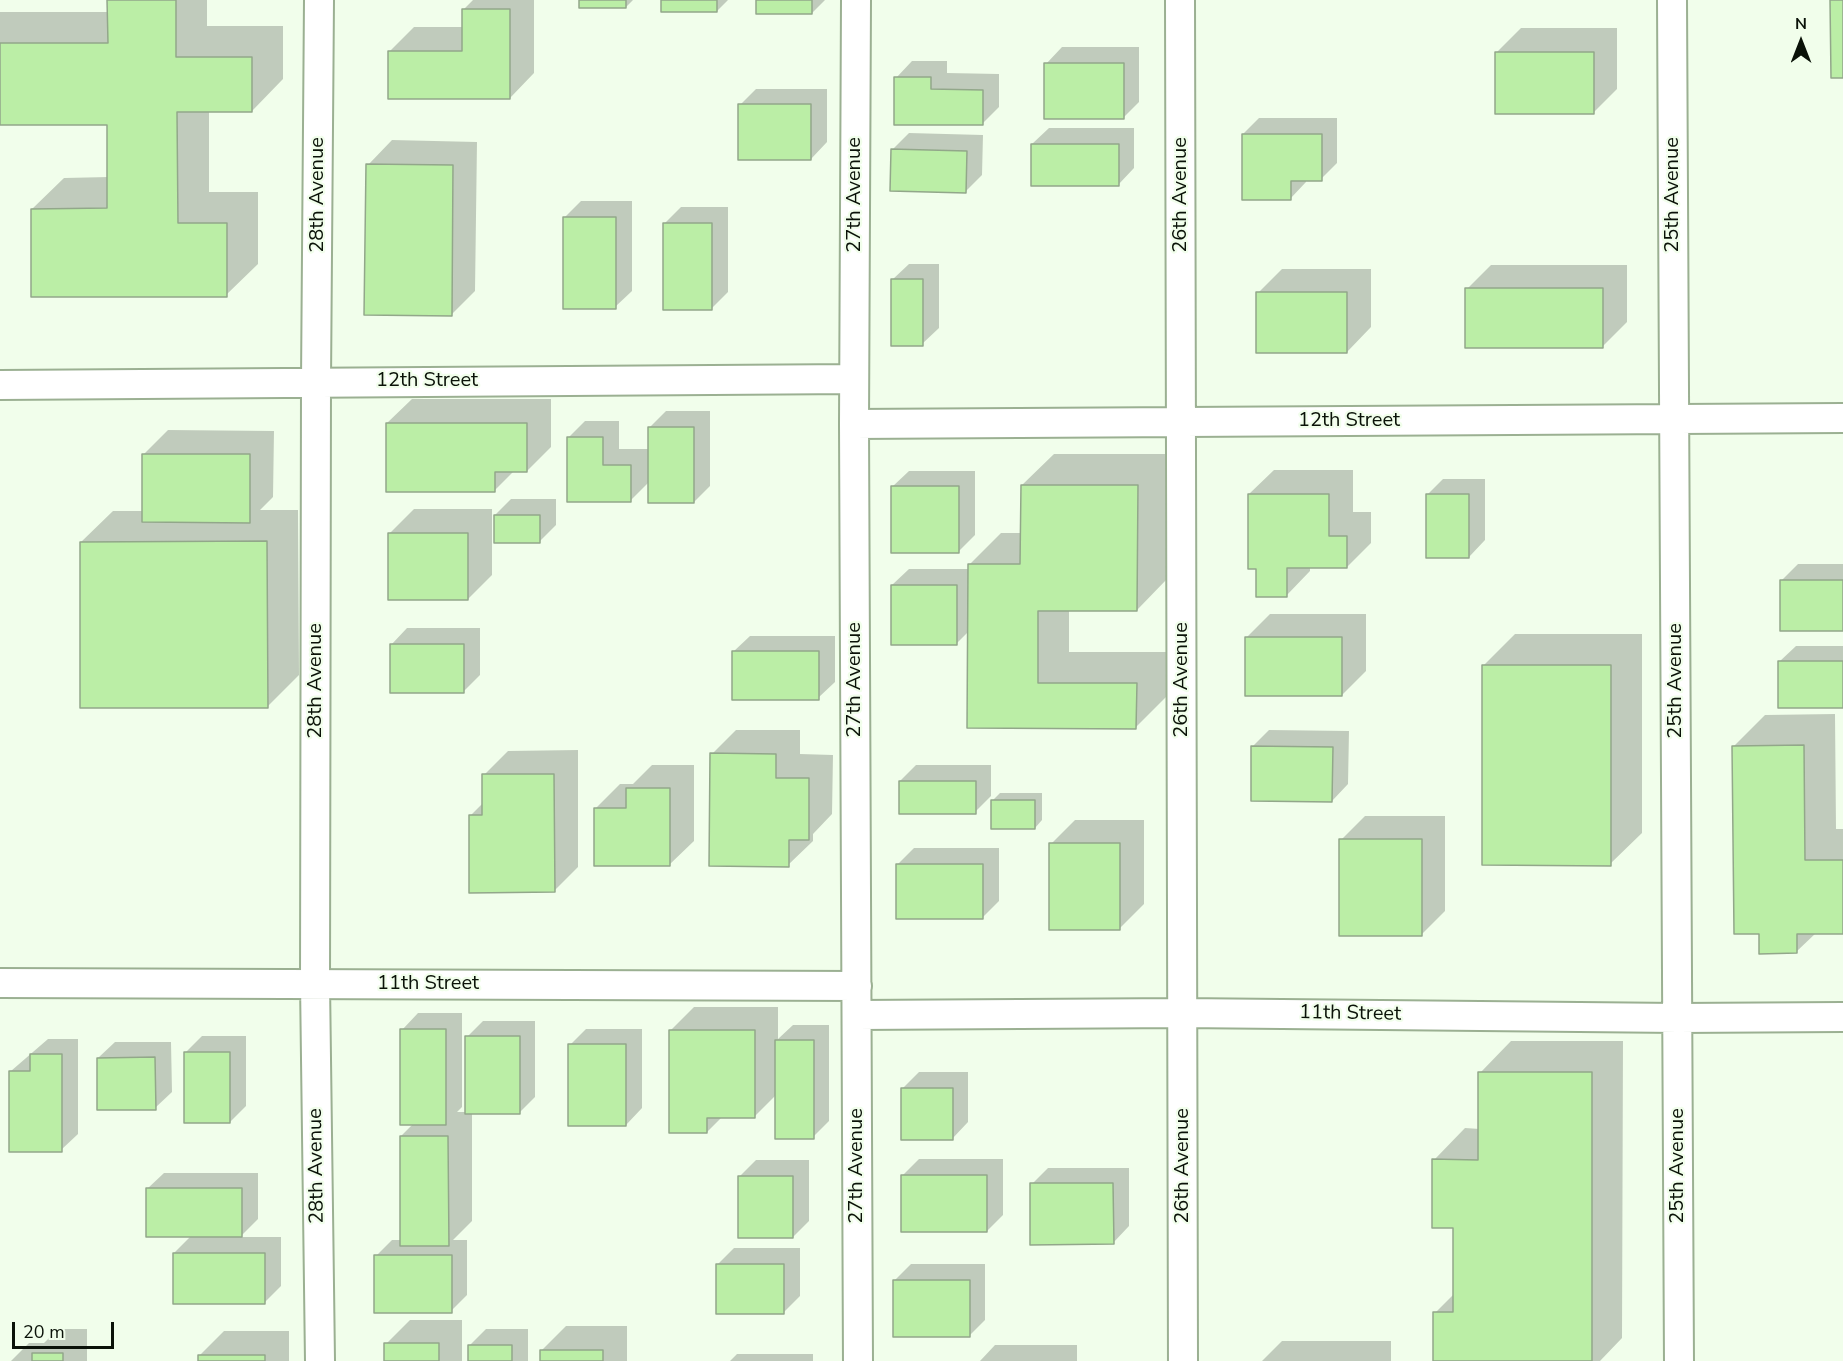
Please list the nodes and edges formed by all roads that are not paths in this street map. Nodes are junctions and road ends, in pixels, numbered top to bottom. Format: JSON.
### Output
{"nodes":[{"id":1,"x":319,"y":0,"type":"edge"},
{"id":2,"x":856,"y":0,"type":"edge"},
{"id":3,"x":1180,"y":0,"type":"edge"},
{"id":4,"x":1672,"y":0,"type":"edge"},
{"id":5,"x":854,"y":379,"type":"junction"},
{"id":6,"x":316,"y":381,"type":"junction"},
{"id":7,"x":0,"y":385,"type":"edge"},
{"id":8,"x":1843,"y":418,"type":"edge"},
{"id":9,"x":1674,"y":419,"type":"junction"},
{"id":10,"x":1182,"y":422,"type":"junction"},
{"id":11,"x":854,"y":424,"type":"junction"},
{"id":12,"x":0,"y":983,"type":"edge"},
{"id":13,"x":315,"y":983,"type":"junction"},
{"id":14,"x":857,"y":986,"type":"junction"},
{"id":15,"x":1183,"y":1013,"type":"junction"},
{"id":16,"x":857,"y":1015,"type":"junction"},
{"id":17,"x":1843,"y":1017,"type":"edge"},
{"id":18,"x":1678,"y":1018,"type":"junction"},
{"id":19,"x":320,"y":1361,"type":"edge"},
{"id":20,"x":858,"y":1361,"type":"edge"},
{"id":21,"x":1183,"y":1361,"type":"edge"},
{"id":22,"x":1679,"y":1361,"type":"edge"}],
"edges":[{"from":1,"to":6,"type":"street","name":"28th Avenue"},
{"from":2,"to":5,"type":"street","name":"27th Avenue"},
{"from":3,"to":10,"type":"street","name":"26th Avenue"},
{"from":4,"to":9,"type":"street","name":"25th Avenue"},
{"from":5,"to":6,"type":"street","name":"12th Street"},
{"from":5,"to":11,"type":"street","name":"27th Avenue"},
{"from":6,"to":7,"type":"street","name":"12th Street"},
{"from":6,"to":13,"type":"street","name":"28th Avenue"},
{"from":8,"to":9,"type":"street","name":"12th Street"},
{"from":9,"to":10,"type":"street","name":"12th Street"},
{"from":9,"to":18,"type":"street","name":"25th Avenue"},
{"from":10,"to":11,"type":"street","name":"12th Street"},
{"from":10,"to":15,"type":"street","name":"26th Avenue"},
{"from":11,"to":14,"type":"street","name":"27th Avenue"},
{"from":12,"to":13,"type":"street","name":"11th Street"},
{"from":13,"to":14,"type":"street","name":"11th Street"},
{"from":13,"to":19,"type":"street","name":"28th Avenue"},
{"from":14,"to":16,"type":"street","name":"27th Avenue"},
{"from":15,"to":16,"type":"street","name":"11th Street"},
{"from":15,"to":18,"type":"street","name":"11th Street"},
{"from":15,"to":21,"type":"street","name":"26th Avenue"},
{"from":16,"to":20,"type":"street","name":"27th Avenue"},
{"from":17,"to":18,"type":"street","name":"11th Street"},
{"from":18,"to":22,"type":"street","name":"25th Avenue"}]}
